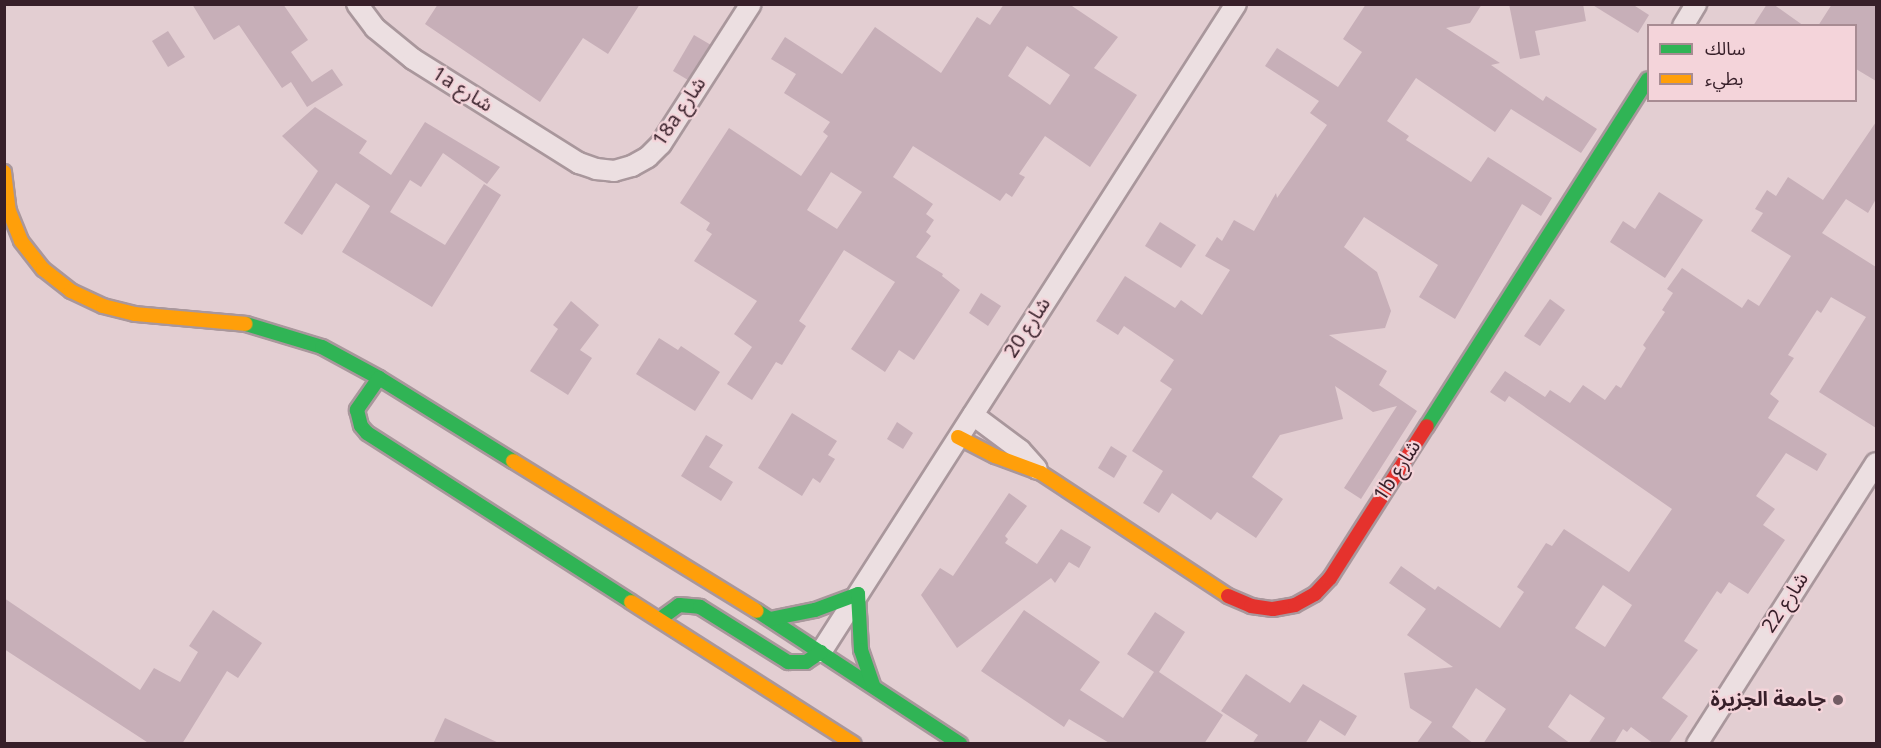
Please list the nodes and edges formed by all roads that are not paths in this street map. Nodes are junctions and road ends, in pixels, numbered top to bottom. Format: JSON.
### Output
{"nodes":[{"id":1,"x":357,"y":4,"type":"edge"},
{"id":2,"x":751,"y":4,"type":"edge"},
{"id":3,"x":1236,"y":4,"type":"edge"},
{"id":4,"x":1696,"y":4,"type":"edge"},
{"id":5,"x":1684,"y":24,"type":"edge"},
{"id":6,"x":1647,"y":82,"type":"edge"},
{"id":7,"x":579,"y":163,"type":"joint"},
{"id":8,"x":4,"y":172,"type":"edge"},
{"id":9,"x":379,"y":378,"type":"junction"},
{"id":10,"x":973,"y":414,"type":"junction"},
{"id":11,"x":958,"y":437,"type":"junction"},
{"id":12,"x":1876,"y":463,"type":"edge"},
{"id":13,"x":1041,"y":473,"type":"junction"},
{"id":14,"x":858,"y":594,"type":"junction"},
{"id":15,"x":660,"y":619,"type":"junction"},
{"id":16,"x":770,"y":619,"type":"junction"},
{"id":17,"x":821,"y":652,"type":"junction"},
{"id":18,"x":873,"y":685,"type":"junction"},
{"id":19,"x":854,"y":744,"type":"edge"},
{"id":20,"x":960,"y":744,"type":"edge"},
{"id":21,"x":1697,"y":744,"type":"edge"}],
"edges":[{"from":1,"to":7,"type":"street","name":"1a شارع"},
{"from":2,"to":7,"type":"street","name":"18a شارع"},
{"from":3,"to":10,"type":"street","name":"شارع 20"},
{"from":4,"to":5,"type":"street"},
{"from":6,"to":13,"type":"street","name":"1b شارع"},
{"from":8,"to":9,"type":"street"},
{"from":9,"to":15,"type":"street"},
{"from":9,"to":16,"type":"street"},
{"from":10,"to":11,"type":"street","name":"شارع 20"},
{"from":10,"to":13,"type":"street","name":"1b شارع"},
{"from":11,"to":13,"type":"street","name":"1b شارع"},
{"from":11,"to":14,"type":"street","name":"شارع 20"},
{"from":12,"to":21,"type":"street","name":"شارع 22"},
{"from":14,"to":16,"type":"street"},
{"from":14,"to":17,"type":"street","name":"شارع 20"},
{"from":14,"to":18,"type":"street"},
{"from":15,"to":17,"type":"street"},
{"from":15,"to":19,"type":"street"},
{"from":16,"to":17,"type":"street"},
{"from":17,"to":18,"type":"street"},
{"from":18,"to":20,"type":"street"}]}
